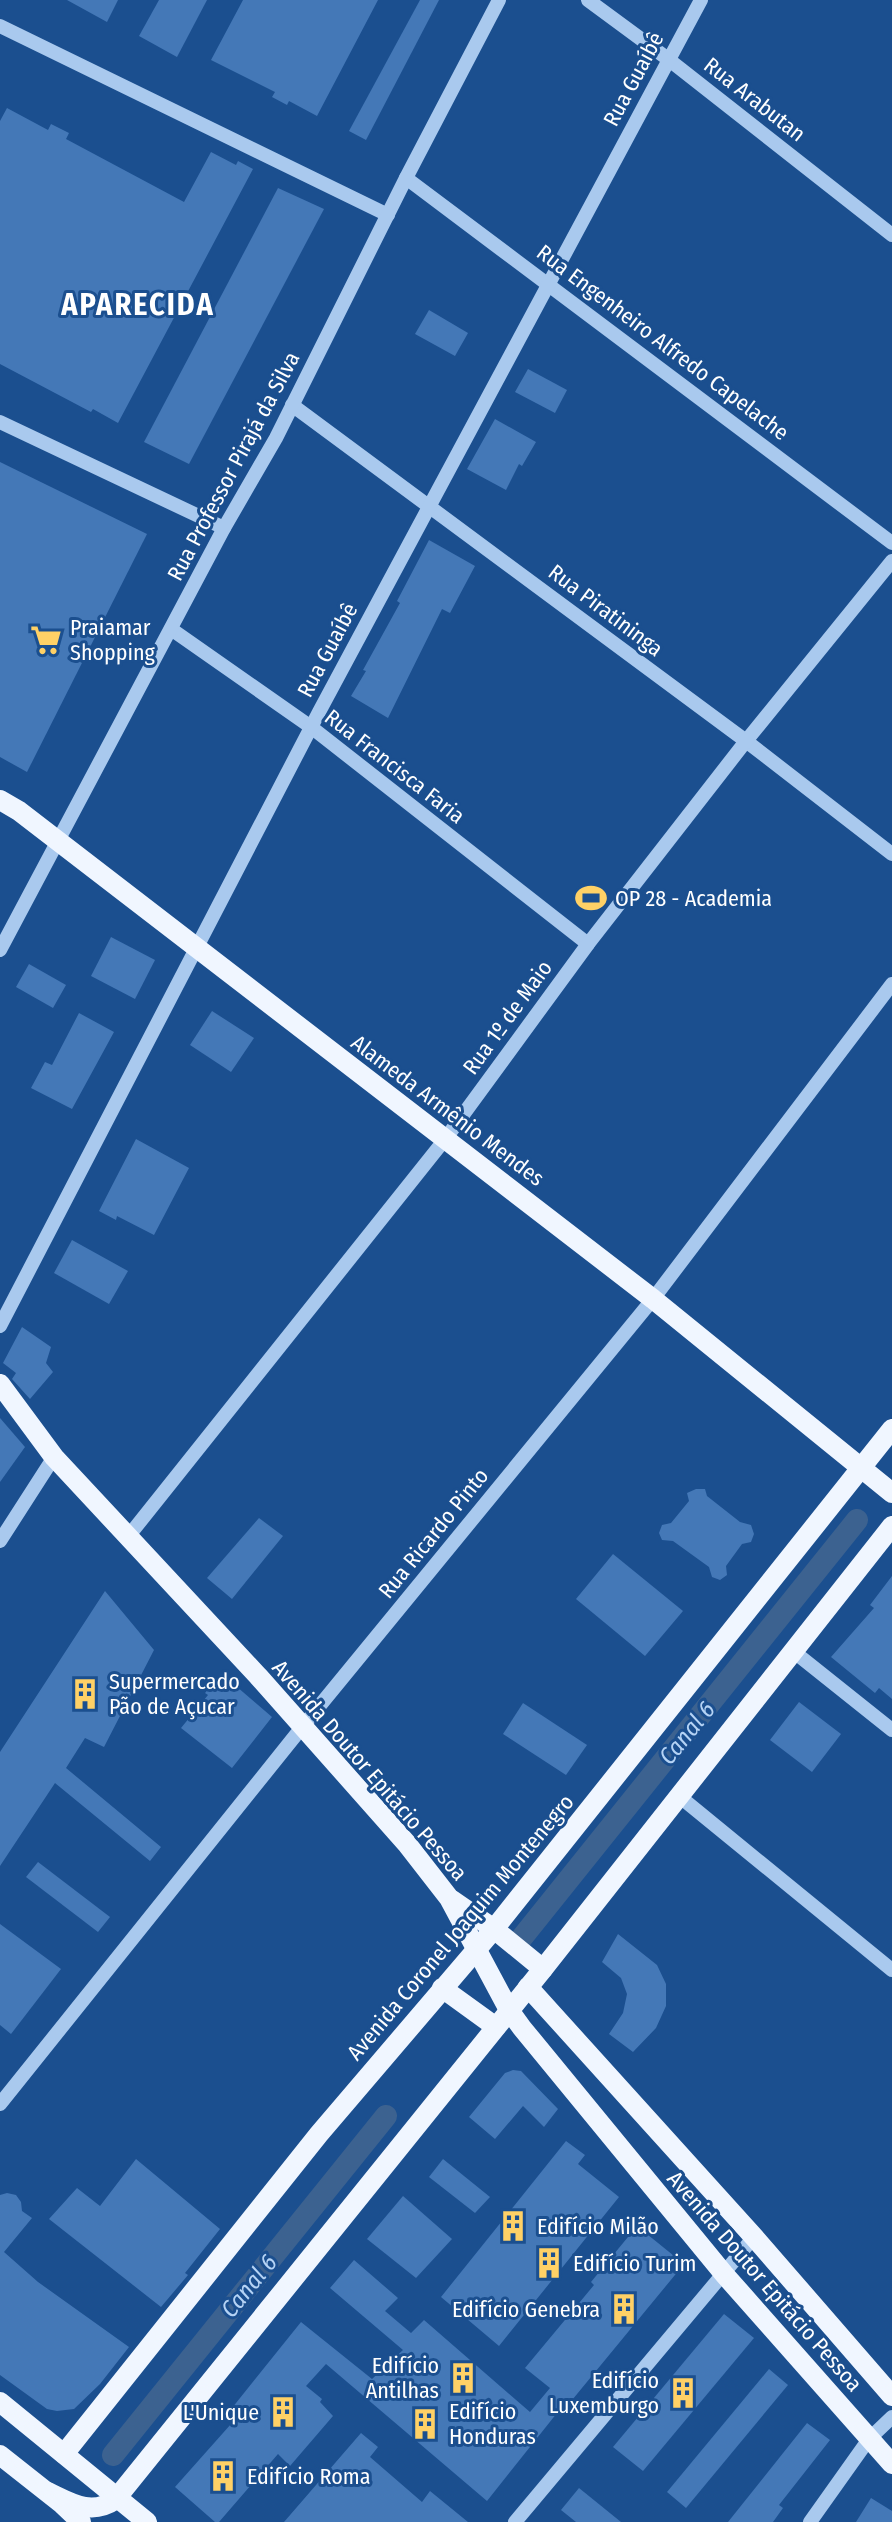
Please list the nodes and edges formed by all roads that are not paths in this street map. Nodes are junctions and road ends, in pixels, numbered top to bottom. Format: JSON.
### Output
{"nodes":[{"id":1,"x":499,"y":0,"type":"edge"},
{"id":2,"x":588,"y":0,"type":"edge"},
{"id":3,"x":701,"y":0,"type":"edge"},
{"id":4,"x":0,"y":26,"type":"edge"},
{"id":5,"x":668,"y":59,"type":"junction"},
{"id":6,"x":406,"y":178,"type":"junction"},
{"id":7,"x":388,"y":215,"type":"junction"},
{"id":8,"x":892,"y":235,"type":"edge"},
{"id":9,"x":549,"y":283,"type":"junction"},
{"id":10,"x":292,"y":405,"type":"junction"},
{"id":11,"x":0,"y":422,"type":"edge"},
{"id":12,"x":429,"y":505,"type":"junction"},
{"id":13,"x":224,"y":528,"type":"junction"},
{"id":14,"x":892,"y":543,"type":"edge"},
{"id":15,"x":892,"y":561,"type":"edge"},
{"id":16,"x":171,"y":629,"type":"junction"},
{"id":17,"x":311,"y":727,"type":"junction"},
{"id":18,"x":746,"y":741,"type":"junction"},
{"id":19,"x":0,"y":800,"type":"edge"},
{"id":20,"x":59,"y":841,"type":"junction"},
{"id":21,"x":892,"y":854,"type":"edge"},
{"id":22,"x":588,"y":944,"type":"junction"},
{"id":23,"x":196,"y":948,"type":"junction"},
{"id":24,"x":0,"y":950,"type":"edge"},
{"id":25,"x":892,"y":984,"type":"edge"},
{"id":26,"x":446,"y":1138,"type":"junction"},
{"id":27,"x":653,"y":1299,"type":"junction"},
{"id":28,"x":0,"y":1326,"type":"edge"},
{"id":29,"x":0,"y":1384,"type":"edge"},
{"id":30,"x":892,"y":1429,"type":"edge"},
{"id":31,"x":54,"y":1457,"type":"junction"},
{"id":32,"x":877,"y":1480,"type":"edge"},
{"id":33,"x":892,"y":1526,"type":"edge"},
{"id":34,"x":127,"y":1538,"type":"junction"},
{"id":35,"x":0,"y":1541,"type":"edge"},
{"id":36,"x":793,"y":1651,"type":"junction"},
{"id":37,"x":303,"y":1726,"type":"junction"},
{"id":38,"x":892,"y":1730,"type":"edge"},
{"id":39,"x":679,"y":1796,"type":"junction"},
{"id":40,"x":449,"y":1898,"type":"junction"},
{"id":41,"x":494,"y":1929,"type":"junction"},
{"id":42,"x":477,"y":1948,"type":"junction"},
{"id":43,"x":537,"y":1964,"type":"junction"},
{"id":44,"x":892,"y":1970,"type":"edge"},
{"id":45,"x":528,"y":1987,"type":"junction"},
{"id":46,"x":442,"y":1988,"type":"junction"},
{"id":47,"x":506,"y":2003,"type":"junction"},
{"id":48,"x":491,"y":2023,"type":"junction"},
{"id":49,"x":0,"y":2104,"type":"edge"},
{"id":50,"x":754,"y":2237,"type":"junction"},
{"id":51,"x":724,"y":2274,"type":"junction"},
{"id":52,"x":892,"y":2396,"type":"edge"},
{"id":53,"x":0,"y":2402,"type":"edge"},
{"id":54,"x":892,"y":2417,"type":"edge"},
{"id":55,"x":869,"y":2439,"type":"junction"},
{"id":56,"x":64,"y":2454,"type":"junction"},
{"id":57,"x":0,"y":2455,"type":"edge"},
{"id":58,"x":892,"y":2464,"type":"edge"},
{"id":59,"x":118,"y":2496,"type":"junction"},
{"id":60,"x":83,"y":2517,"type":"edge"},
{"id":61,"x":147,"y":2522,"type":"edge"},
{"id":62,"x":515,"y":2522,"type":"edge"},
{"id":63,"x":810,"y":2522,"type":"edge"}],
"edges":[{"from":1,"to":6,"type":"street","name":"Rua Professor Pirajá da Silva"},
{"from":2,"to":5,"type":"street","name":"Rua Arabutan"},
{"from":3,"to":5,"type":"street","name":"Rua Guaíbê"},
{"from":4,"to":7,"type":"street"},
{"from":5,"to":8,"type":"street","name":"Rua Arabutan"},
{"from":5,"to":9,"type":"street","name":"Rua Guaíbê"},
{"from":6,"to":7,"type":"street","name":"Rua Professor Pirajá da Silva"},
{"from":6,"to":9,"type":"street","name":"Rua Engenheiro Alfredo Capelache"},
{"from":7,"to":10,"type":"street","name":"Rua Professor Pirajá da Silva"},
{"from":9,"to":12,"type":"street","name":"Rua Guaíbê"},
{"from":9,"to":14,"type":"street","name":"Rua Engenheiro Alfredo Capelache"},
{"from":10,"to":12,"type":"street","name":"Rua Piratininga"},
{"from":10,"to":13,"type":"street","name":"Rua Professor Pirajá da Silva"},
{"from":11,"to":13,"type":"street"},
{"from":12,"to":17,"type":"street","name":"Rua Guaíbê"},
{"from":12,"to":18,"type":"street","name":"Rua Piratininga"},
{"from":13,"to":16,"type":"street","name":"Rua Professor Pirajá da Silva"},
{"from":15,"to":18,"type":"street","name":"Rua 1º de Maio"},
{"from":16,"to":17,"type":"street","name":"Rua Francisca Faria"},
{"from":16,"to":20,"type":"street","name":"Rua Professor Pirajá da Silva"},
{"from":17,"to":22,"type":"street","name":"Rua Francisca Faria"},
{"from":17,"to":23,"type":"street","name":"Rua Guaíbê"},
{"from":18,"to":21,"type":"street","name":"Rua Piratininga"},
{"from":18,"to":22,"type":"street","name":"Rua 1º de Maio"},
{"from":19,"to":20,"type":"main road","name":"Alameda Armênio Mendes"},
{"from":20,"to":23,"type":"main road","name":"Alameda Armênio Mendes"},
{"from":20,"to":24,"type":"street","name":"Rua Professor Pirajá da Silva"},
{"from":22,"to":26,"type":"street","name":"Rua 1º de Maio"},
{"from":23,"to":26,"type":"main road","name":"Alameda Armênio Mendes"},
{"from":23,"to":28,"type":"street","name":"Rua Guaíbê"},
{"from":25,"to":27,"type":"street","name":"Rua Ricardo Pinto"},
{"from":26,"to":27,"type":"main road","name":"Alameda Armênio Mendes"},
{"from":26,"to":34,"type":"street","name":"Rua 1º de Maio"},
{"from":27,"to":32,"type":"main road","name":"Alameda Armênio Mendes"},
{"from":27,"to":37,"type":"street","name":"Rua Ricardo Pinto"},
{"from":29,"to":31,"type":"main road","name":"Avenida Doutor Epitácio Pessoa"},
{"from":30,"to":32,"type":"main road","name":"Avenida Coronel Joaquim Montenegro"},
{"from":31,"to":34,"type":"main road","name":"Avenida Doutor Epitácio Pessoa"},
{"from":31,"to":35,"type":"street"},
{"from":32,"to":41,"type":"main road","name":"Avenida Coronel Joaquim Montenegro"},
{"from":33,"to":36,"type":"main road"},
{"from":34,"to":37,"type":"main road","name":"Avenida Doutor Epitácio Pessoa"},
{"from":36,"to":38,"type":"street"},
{"from":36,"to":39,"type":"main road"},
{"from":37,"to":40,"type":"main road","name":"Avenida Doutor Epitácio Pessoa"},
{"from":37,"to":49,"type":"street","name":"Rua Ricardo Pinto"},
{"from":39,"to":43,"type":"main road"},
{"from":39,"to":44,"type":"street"},
{"from":40,"to":41,"type":"main road"},
{"from":40,"to":42,"type":"main road","name":"Avenida Doutor Epitácio Pessoa"},
{"from":41,"to":42,"type":"main road","name":"Avenida Coronel Joaquim Montenegro"},
{"from":41,"to":43,"type":"main road"},
{"from":42,"to":46,"type":"main road","name":"Avenida Coronel Joaquim Montenegro"},
{"from":42,"to":47,"type":"main road","name":"Avenida Doutor Epitácio Pessoa"},
{"from":43,"to":45,"type":"main road"},
{"from":45,"to":47,"type":"main road"},
{"from":45,"to":50,"type":"main road","name":"Avenida Doutor Epitácio Pessoa"},
{"from":46,"to":48,"type":"main road"},
{"from":46,"to":56,"type":"main road","name":"Avenida Coronel Joaquim Montenegro"},
{"from":47,"to":48,"type":"main road"},
{"from":47,"to":51,"type":"main road","name":"Avenida Doutor Epitácio Pessoa"},
{"from":48,"to":59,"type":"main road"},
{"from":50,"to":51,"type":"street"},
{"from":50,"to":52,"type":"main road","name":"Avenida Doutor Epitácio Pessoa"},
{"from":51,"to":55,"type":"main road","name":"Avenida Doutor Epitácio Pessoa"},
{"from":51,"to":62,"type":"street"},
{"from":53,"to":56,"type":"main road"},
{"from":54,"to":55,"type":"street"},
{"from":55,"to":58,"type":"main road","name":"Avenida Doutor Epitácio Pessoa"},
{"from":55,"to":63,"type":"street"},
{"from":56,"to":59,"type":"main road"},
{"from":57,"to":60,"type":"main road"},
{"from":59,"to":60,"type":"main road"},
{"from":59,"to":61,"type":"main road"}]}
